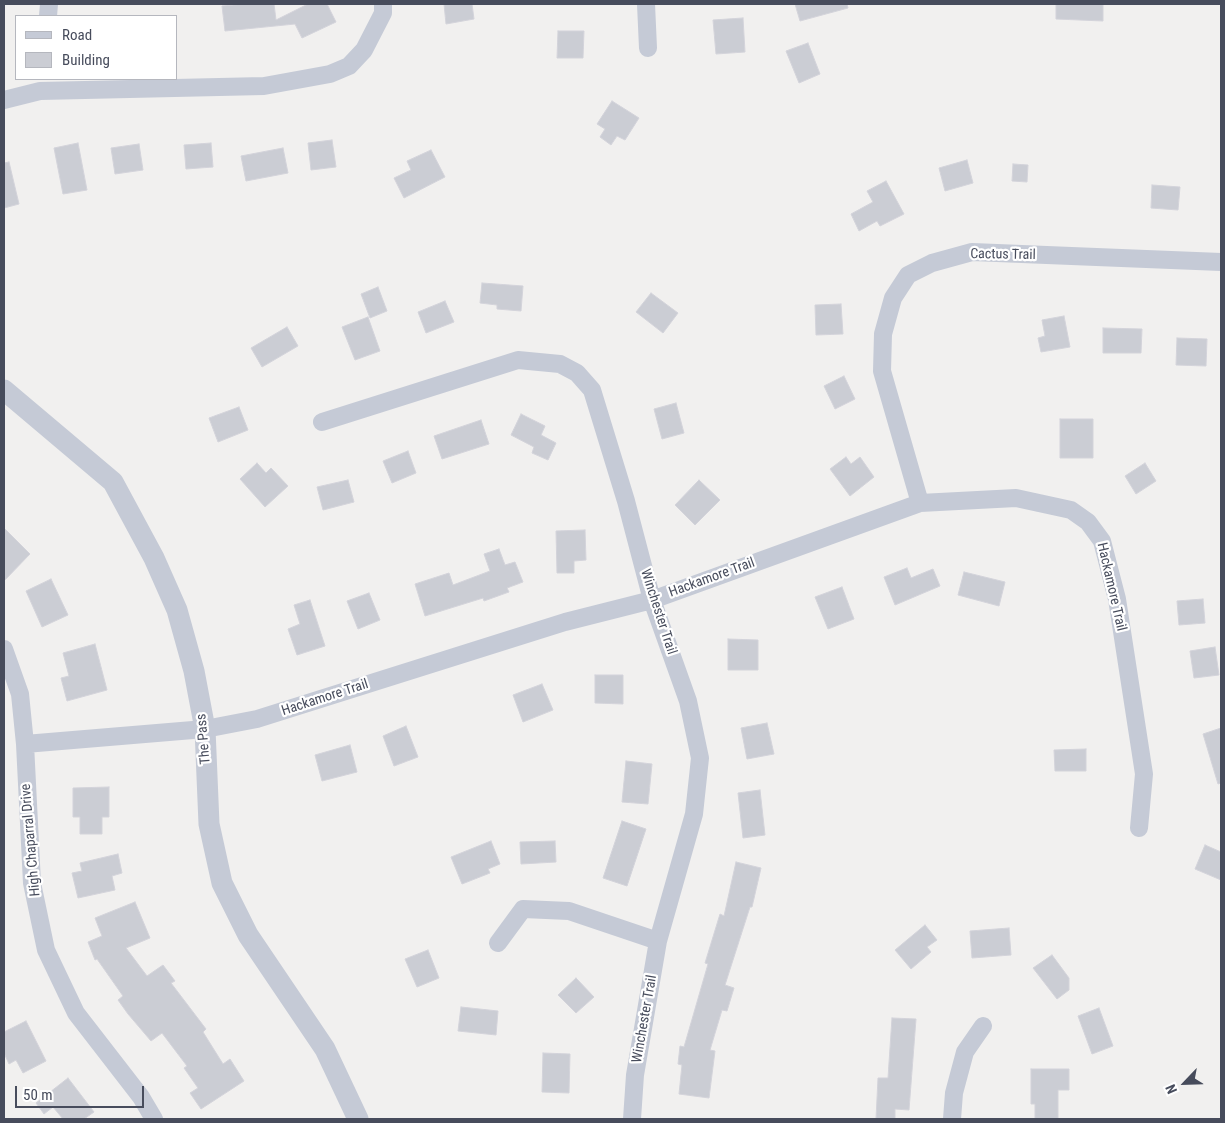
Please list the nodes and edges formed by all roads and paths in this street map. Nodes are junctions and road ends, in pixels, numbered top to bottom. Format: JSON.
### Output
{"nodes":[{"id":1,"x":383,"y":4,"type":"edge"},
{"id":2,"x":646,"y":4,"type":"edge"},
{"id":3,"x":648,"y":48,"type":"dead end"},
{"id":4,"x":41,"y":85,"type":"edge"},
{"id":5,"x":4,"y":100,"type":"edge"},
{"id":6,"x":1221,"y":262,"type":"edge"},
{"id":7,"x":4,"y":390,"type":"edge"},
{"id":8,"x":322,"y":422,"type":"dead end"},
{"id":9,"x":920,"y":503,"type":"junction"},
{"id":10,"x":652,"y":600,"type":"junction"},
{"id":11,"x":4,"y":649,"type":"edge"},
{"id":12,"x":205,"y":729,"type":"junction"},
{"id":13,"x":25,"y":744,"type":"junction"},
{"id":14,"x":1139,"y":828,"type":"dead end"},
{"id":15,"x":658,"y":941,"type":"junction"},
{"id":16,"x":498,"y":943,"type":"dead end"},
{"id":17,"x":982,"y":1026,"type":"dead end"},
{"id":18,"x":154,"y":1119,"type":"edge"},
{"id":19,"x":358,"y":1119,"type":"edge"},
{"id":20,"x":632,"y":1119,"type":"edge"},
{"id":21,"x":952,"y":1119,"type":"edge"}],
"edges":[{"from":1,"to":4,"type":"street"},
{"from":2,"to":3,"type":"street"},
{"from":4,"to":5,"type":"street"},
{"from":6,"to":9,"type":"street","name":"Cactus Trail"},
{"from":7,"to":12,"type":"street","name":"The Pass"},
{"from":8,"to":10,"type":"street","name":"Winchester Trail"},
{"from":9,"to":10,"type":"street","name":"Hackamore Trail"},
{"from":9,"to":14,"type":"street","name":"Hackamore Trail"},
{"from":10,"to":12,"type":"street","name":"Hackamore Trail"},
{"from":10,"to":15,"type":"street","name":"Winchester Trail"},
{"from":11,"to":13,"type":"street","name":"High Chaparral Drive"},
{"from":12,"to":13,"type":"street","name":"Hackamore Trail"},
{"from":12,"to":19,"type":"street","name":"The Pass"},
{"from":13,"to":18,"type":"street","name":"High Chaparral Drive"},
{"from":15,"to":16,"type":"street"},
{"from":15,"to":20,"type":"street","name":"Winchester Trail"},
{"from":17,"to":21,"type":"street"}]}
